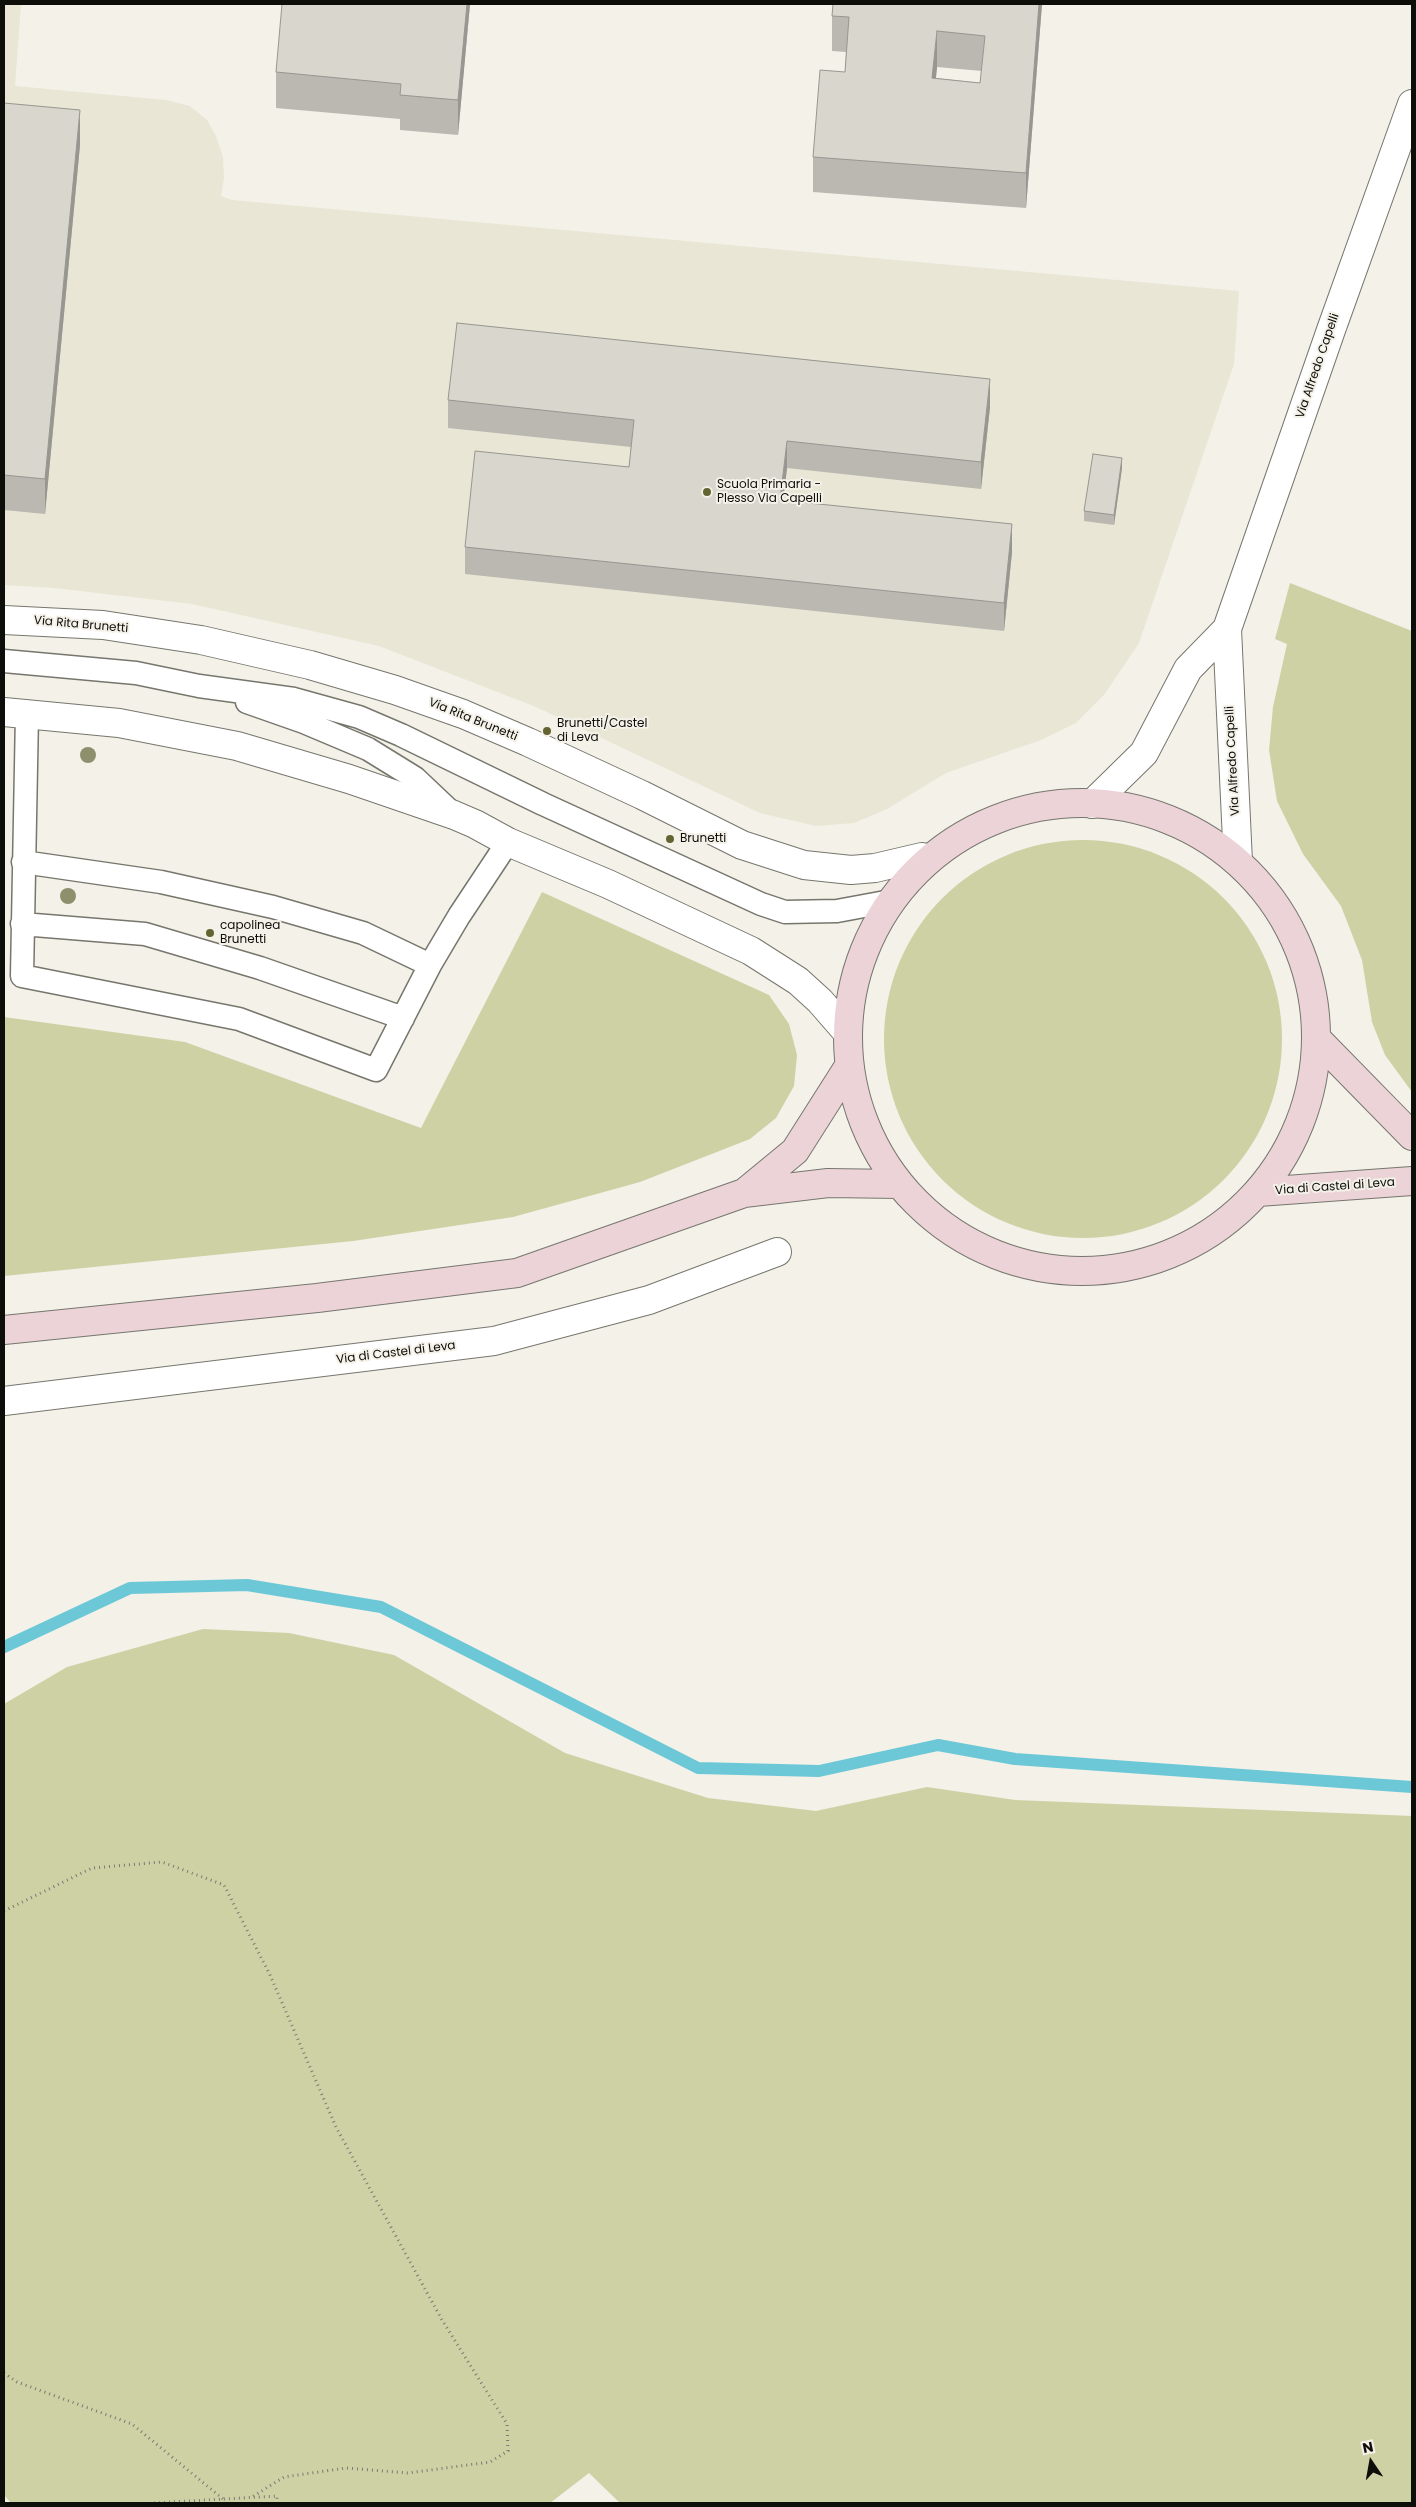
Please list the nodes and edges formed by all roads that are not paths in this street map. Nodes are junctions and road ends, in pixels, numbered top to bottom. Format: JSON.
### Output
{"nodes":[{"id":1,"x":1412,"y":104,"type":"edge"},
{"id":2,"x":4,"y":620,"type":"edge"},
{"id":3,"x":1227,"y":629,"type":"junction"},
{"id":4,"x":4,"y":662,"type":"edge"},
{"id":5,"x":199,"y":686,"type":"junction"},
{"id":6,"x":15,"y":713,"type":"edge"},
{"id":7,"x":1092,"y":804,"type":"junction"},
{"id":8,"x":454,"y":815,"type":"junction"},
{"id":9,"x":508,"y":842,"type":"junction"},
{"id":10,"x":922,"y":857,"type":"junction"},
{"id":11,"x":23,"y":862,"type":"junction"},
{"id":12,"x":1238,"y":862,"type":"junction"},
{"id":13,"x":891,"y":901,"type":"junction"},
{"id":14,"x":22,"y":924,"type":"junction"},
{"id":15,"x":430,"y":965,"type":"junction"},
{"id":16,"x":403,"y":1018,"type":"junction"},
{"id":17,"x":847,"y":1032,"type":"junction"},
{"id":18,"x":1317,"y":1039,"type":"junction"},
{"id":19,"x":849,"y":1066,"type":"junction"},
{"id":20,"x":1412,"y":1136,"type":"edge"},
{"id":21,"x":1412,"y":1181,"type":"edge"},
{"id":22,"x":899,"y":1184,"type":"junction"},
{"id":23,"x":1258,"y":1192,"type":"junction"},
{"id":24,"x":744,"y":1193,"type":"junction"},
{"id":25,"x":777,"y":1252,"type":"dead end"},
{"id":26,"x":4,"y":1330,"type":"edge"},
{"id":27,"x":4,"y":1401,"type":"edge"}],
"edges":[{"from":1,"to":3,"type":"street","name":"Via Alfredo Capelli"},
{"from":2,"to":10,"type":"street","name":"Via Rita Brunetti"},
{"from":3,"to":7,"type":"street","name":"Via Alfredo Capelli"},
{"from":3,"to":12,"type":"street","name":"Via Alfredo Capelli"},
{"from":4,"to":5,"type":"lane"},
{"from":5,"to":8,"type":"lane"},
{"from":5,"to":13,"type":"lane"},
{"from":6,"to":8,"type":"street"},
{"from":6,"to":11,"type":"lane"},
{"from":7,"to":10,"type":"street"},
{"from":7,"to":12,"type":"street"},
{"from":8,"to":9,"type":"street"},
{"from":9,"to":15,"type":"lane"},
{"from":9,"to":17,"type":"street"},
{"from":10,"to":13,"type":"street"},
{"from":11,"to":14,"type":"lane"},
{"from":11,"to":15,"type":"lane"},
{"from":12,"to":18,"type":"street"},
{"from":13,"to":17,"type":"street"},
{"from":14,"to":16,"type":"lane"},
{"from":14,"to":16,"type":"lane"},
{"from":15,"to":16,"type":"lane"},
{"from":17,"to":19,"type":"street"},
{"from":18,"to":20,"type":"street"},
{"from":18,"to":23,"type":"street"},
{"from":19,"to":22,"type":"street"},
{"from":19,"to":24,"type":"street"},
{"from":21,"to":23,"type":"street","name":"Via di Castel di Leva"},
{"from":22,"to":23,"type":"street"},
{"from":22,"to":24,"type":"street"},
{"from":24,"to":26,"type":"street"},
{"from":25,"to":27,"type":"street","name":"Via di Castel di Leva"}]}
